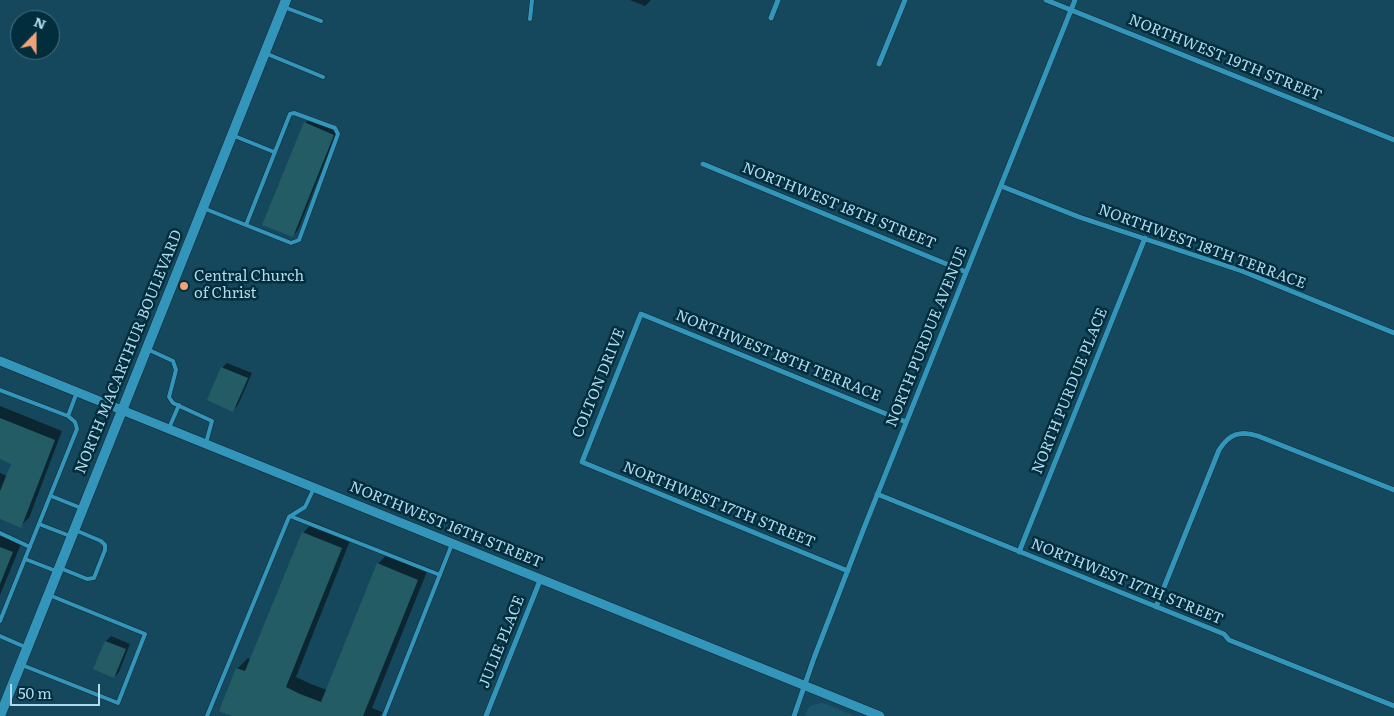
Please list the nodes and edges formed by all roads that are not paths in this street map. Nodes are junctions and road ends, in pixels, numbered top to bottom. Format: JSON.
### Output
{"nodes":[{"id":1,"x":532,"y":0,"type":"edge"},
{"id":2,"x":778,"y":0,"type":"edge"},
{"id":3,"x":905,"y":0,"type":"edge"},
{"id":4,"x":1046,"y":0,"type":"edge"},
{"id":5,"x":1075,"y":0,"type":"edge"},
{"id":6,"x":285,"y":3,"type":"edge"},
{"id":7,"x":1071,"y":10,"type":"junction"},
{"id":8,"x":530,"y":18,"type":"dead end"},
{"id":9,"x":771,"y":18,"type":"dead end"},
{"id":10,"x":321,"y":21,"type":"dead end"},
{"id":11,"x":265,"y":53,"type":"junction"},
{"id":12,"x":879,"y":64,"type":"dead end"},
{"id":13,"x":323,"y":77,"type":"dead end"},
{"id":14,"x":232,"y":135,"type":"junction"},
{"id":15,"x":1394,"y":140,"type":"edge"},
{"id":16,"x":274,"y":152,"type":"junction"},
{"id":17,"x":703,"y":164,"type":"dead end"},
{"id":18,"x":1000,"y":186,"type":"junction"},
{"id":19,"x":203,"y":208,"type":"junction"},
{"id":20,"x":246,"y":225,"type":"junction"},
{"id":21,"x":1144,"y":238,"type":"junction"},
{"id":22,"x":966,"y":272,"type":"junction"},
{"id":23,"x":641,"y":314,"type":"joint"},
{"id":24,"x":1394,"y":332,"type":"edge"},
{"id":25,"x":147,"y":350,"type":"junction"},
{"id":26,"x":0,"y":361,"type":"edge"},
{"id":27,"x":0,"y":390,"type":"edge"},
{"id":28,"x":77,"y":392,"type":"junction"},
{"id":29,"x":179,"y":405,"type":"junction"},
{"id":30,"x":123,"y":410,"type":"junction"},
{"id":31,"x":68,"y":416,"type":"junction"},
{"id":32,"x":906,"y":422,"type":"junction"},
{"id":33,"x":169,"y":429,"type":"junction"},
{"id":34,"x":206,"y":444,"type":"junction"},
{"id":35,"x":582,"y":462,"type":"joint"},
{"id":36,"x":315,"y":487,"type":"junction"},
{"id":37,"x":1394,"y":490,"type":"edge"},
{"id":38,"x":877,"y":494,"type":"junction"},
{"id":39,"x":51,"y":496,"type":"junction"},
{"id":40,"x":83,"y":509,"type":"junction"},
{"id":41,"x":290,"y":516,"type":"junction"},
{"id":42,"x":39,"y":524,"type":"junction"},
{"id":43,"x":73,"y":533,"type":"junction"},
{"id":44,"x":0,"y":534,"type":"edge"},
{"id":45,"x":453,"y":542,"type":"junction"},
{"id":46,"x":30,"y":547,"type":"junction"},
{"id":47,"x":1019,"y":552,"type":"junction"},
{"id":48,"x":25,"y":559,"type":"junction"},
{"id":49,"x":59,"y":570,"type":"junction"},
{"id":50,"x":848,"y":571,"type":"junction"},
{"id":51,"x":440,"y":575,"type":"junction"},
{"id":52,"x":541,"y":578,"type":"junction"},
{"id":53,"x":48,"y":595,"type":"junction"},
{"id":54,"x":1156,"y":607,"type":"junction"},
{"id":55,"x":0,"y":622,"type":"edge"},
{"id":56,"x":0,"y":636,"type":"edge"},
{"id":57,"x":28,"y":647,"type":"junction"},
{"id":58,"x":21,"y":664,"type":"junction"},
{"id":59,"x":805,"y":686,"type":"junction"},
{"id":60,"x":1394,"y":706,"type":"edge"},
{"id":61,"x":0,"y":716,"type":"edge"},
{"id":62,"x":207,"y":716,"type":"edge"},
{"id":63,"x":384,"y":716,"type":"edge"},
{"id":64,"x":486,"y":716,"type":"edge"},
{"id":65,"x":794,"y":716,"type":"edge"},
{"id":66,"x":880,"y":716,"type":"edge"}],
"edges":[{"from":1,"to":8,"type":"lane"},
{"from":2,"to":9,"type":"street"},
{"from":3,"to":12,"type":"street"},
{"from":4,"to":7,"type":"street","name":"NORTHWEST 19TH STREET"},
{"from":5,"to":7,"type":"street","name":"NORTH PURDUE AVENUE"},
{"from":6,"to":10,"type":"lane"},
{"from":6,"to":11,"type":"main road","name":"NORTH MACARTHUR BOULEVARD"},
{"from":7,"to":15,"type":"street","name":"NORTHWEST 19TH STREET"},
{"from":7,"to":18,"type":"street","name":"NORTH PURDUE AVENUE"},
{"from":11,"to":13,"type":"lane"},
{"from":11,"to":14,"type":"main road","name":"NORTH MACARTHUR BOULEVARD"},
{"from":14,"to":16,"type":"lane"},
{"from":14,"to":19,"type":"main road","name":"NORTH MACARTHUR BOULEVARD"},
{"from":16,"to":20,"type":"lane"},
{"from":16,"to":20,"type":"lane"},
{"from":17,"to":22,"type":"street","name":"NORTHWEST 18TH STREET"},
{"from":18,"to":21,"type":"street","name":"NORTHWEST 18TH TERRACE"},
{"from":18,"to":22,"type":"street","name":"NORTH PURDUE AVENUE"},
{"from":19,"to":20,"type":"lane"},
{"from":19,"to":25,"type":"main road","name":"NORTH MACARTHUR BOULEVARD"},
{"from":21,"to":24,"type":"street","name":"NORTHWEST 18TH TERRACE"},
{"from":21,"to":47,"type":"street","name":"NORTH PURDUE PLACE"},
{"from":22,"to":32,"type":"street","name":"NORTH PURDUE AVENUE"},
{"from":23,"to":32,"type":"street","name":"NORTHWEST 18TH TERRACE"},
{"from":23,"to":35,"type":"street","name":"COLTON DRIVE"},
{"from":25,"to":29,"type":"lane"},
{"from":25,"to":30,"type":"main road","name":"NORTH MACARTHUR BOULEVARD"},
{"from":26,"to":28,"type":"street","name":"NORTHWEST 16TH STREET"},
{"from":27,"to":31,"type":"lane"},
{"from":28,"to":30,"type":"street","name":"NORTHWEST 16TH STREET"},
{"from":28,"to":31,"type":"lane"},
{"from":29,"to":33,"type":"lane"},
{"from":29,"to":34,"type":"lane"},
{"from":30,"to":33,"type":"street","name":"NORTHWEST 16TH STREET"},
{"from":30,"to":40,"type":"main road","name":"NORTH MACARTHUR BOULEVARD"},
{"from":31,"to":39,"type":"lane"},
{"from":32,"to":38,"type":"street","name":"NORTH PURDUE AVENUE"},
{"from":33,"to":34,"type":"street","name":"NORTHWEST 16TH STREET"},
{"from":34,"to":36,"type":"street","name":"NORTHWEST 16TH STREET"},
{"from":35,"to":50,"type":"street","name":"NORTHWEST 17TH STREET"},
{"from":36,"to":41,"type":"lane"},
{"from":36,"to":45,"type":"street","name":"NORTHWEST 16TH STREET"},
{"from":37,"to":54,"type":"street"},
{"from":38,"to":47,"type":"street","name":"NORTHWEST 17TH STREET"},
{"from":38,"to":50,"type":"street","name":"NORTH PURDUE AVENUE"},
{"from":39,"to":40,"type":"lane"},
{"from":39,"to":42,"type":"lane"},
{"from":40,"to":43,"type":"main road","name":"NORTH MACARTHUR BOULEVARD"},
{"from":41,"to":51,"type":"lane"},
{"from":41,"to":62,"type":"lane"},
{"from":42,"to":43,"type":"lane"},
{"from":42,"to":46,"type":"lane"},
{"from":43,"to":49,"type":"main road","name":"NORTH MACARTHUR BOULEVARD"},
{"from":43,"to":49,"type":"lane"},
{"from":44,"to":46,"type":"lane"},
{"from":45,"to":51,"type":"lane"},
{"from":45,"to":52,"type":"street","name":"NORTHWEST 16TH STREET"},
{"from":46,"to":48,"type":"lane"},
{"from":47,"to":54,"type":"street","name":"NORTHWEST 17TH STREET"},
{"from":48,"to":49,"type":"lane"},
{"from":48,"to":55,"type":"lane"},
{"from":49,"to":53,"type":"main road","name":"NORTH MACARTHUR BOULEVARD"},
{"from":50,"to":59,"type":"street","name":"NORTH PURDUE AVENUE"},
{"from":51,"to":63,"type":"lane"},
{"from":52,"to":59,"type":"street","name":"NORTHWEST 16TH STREET"},
{"from":52,"to":64,"type":"street","name":"JULIE PLACE"},
{"from":53,"to":57,"type":"main road","name":"NORTH MACARTHUR BOULEVARD"},
{"from":53,"to":58,"type":"lane"},
{"from":54,"to":60,"type":"street","name":"NORTHWEST 17TH STREET"},
{"from":56,"to":57,"type":"lane"},
{"from":57,"to":58,"type":"main road","name":"NORTH MACARTHUR BOULEVARD"},
{"from":58,"to":61,"type":"main road","name":"NORTH MACARTHUR BOULEVARD"},
{"from":59,"to":65,"type":"street","name":"NORTH PURDUE AVENUE"},
{"from":59,"to":66,"type":"street","name":"NORTHWEST 16TH STREET"}]}
